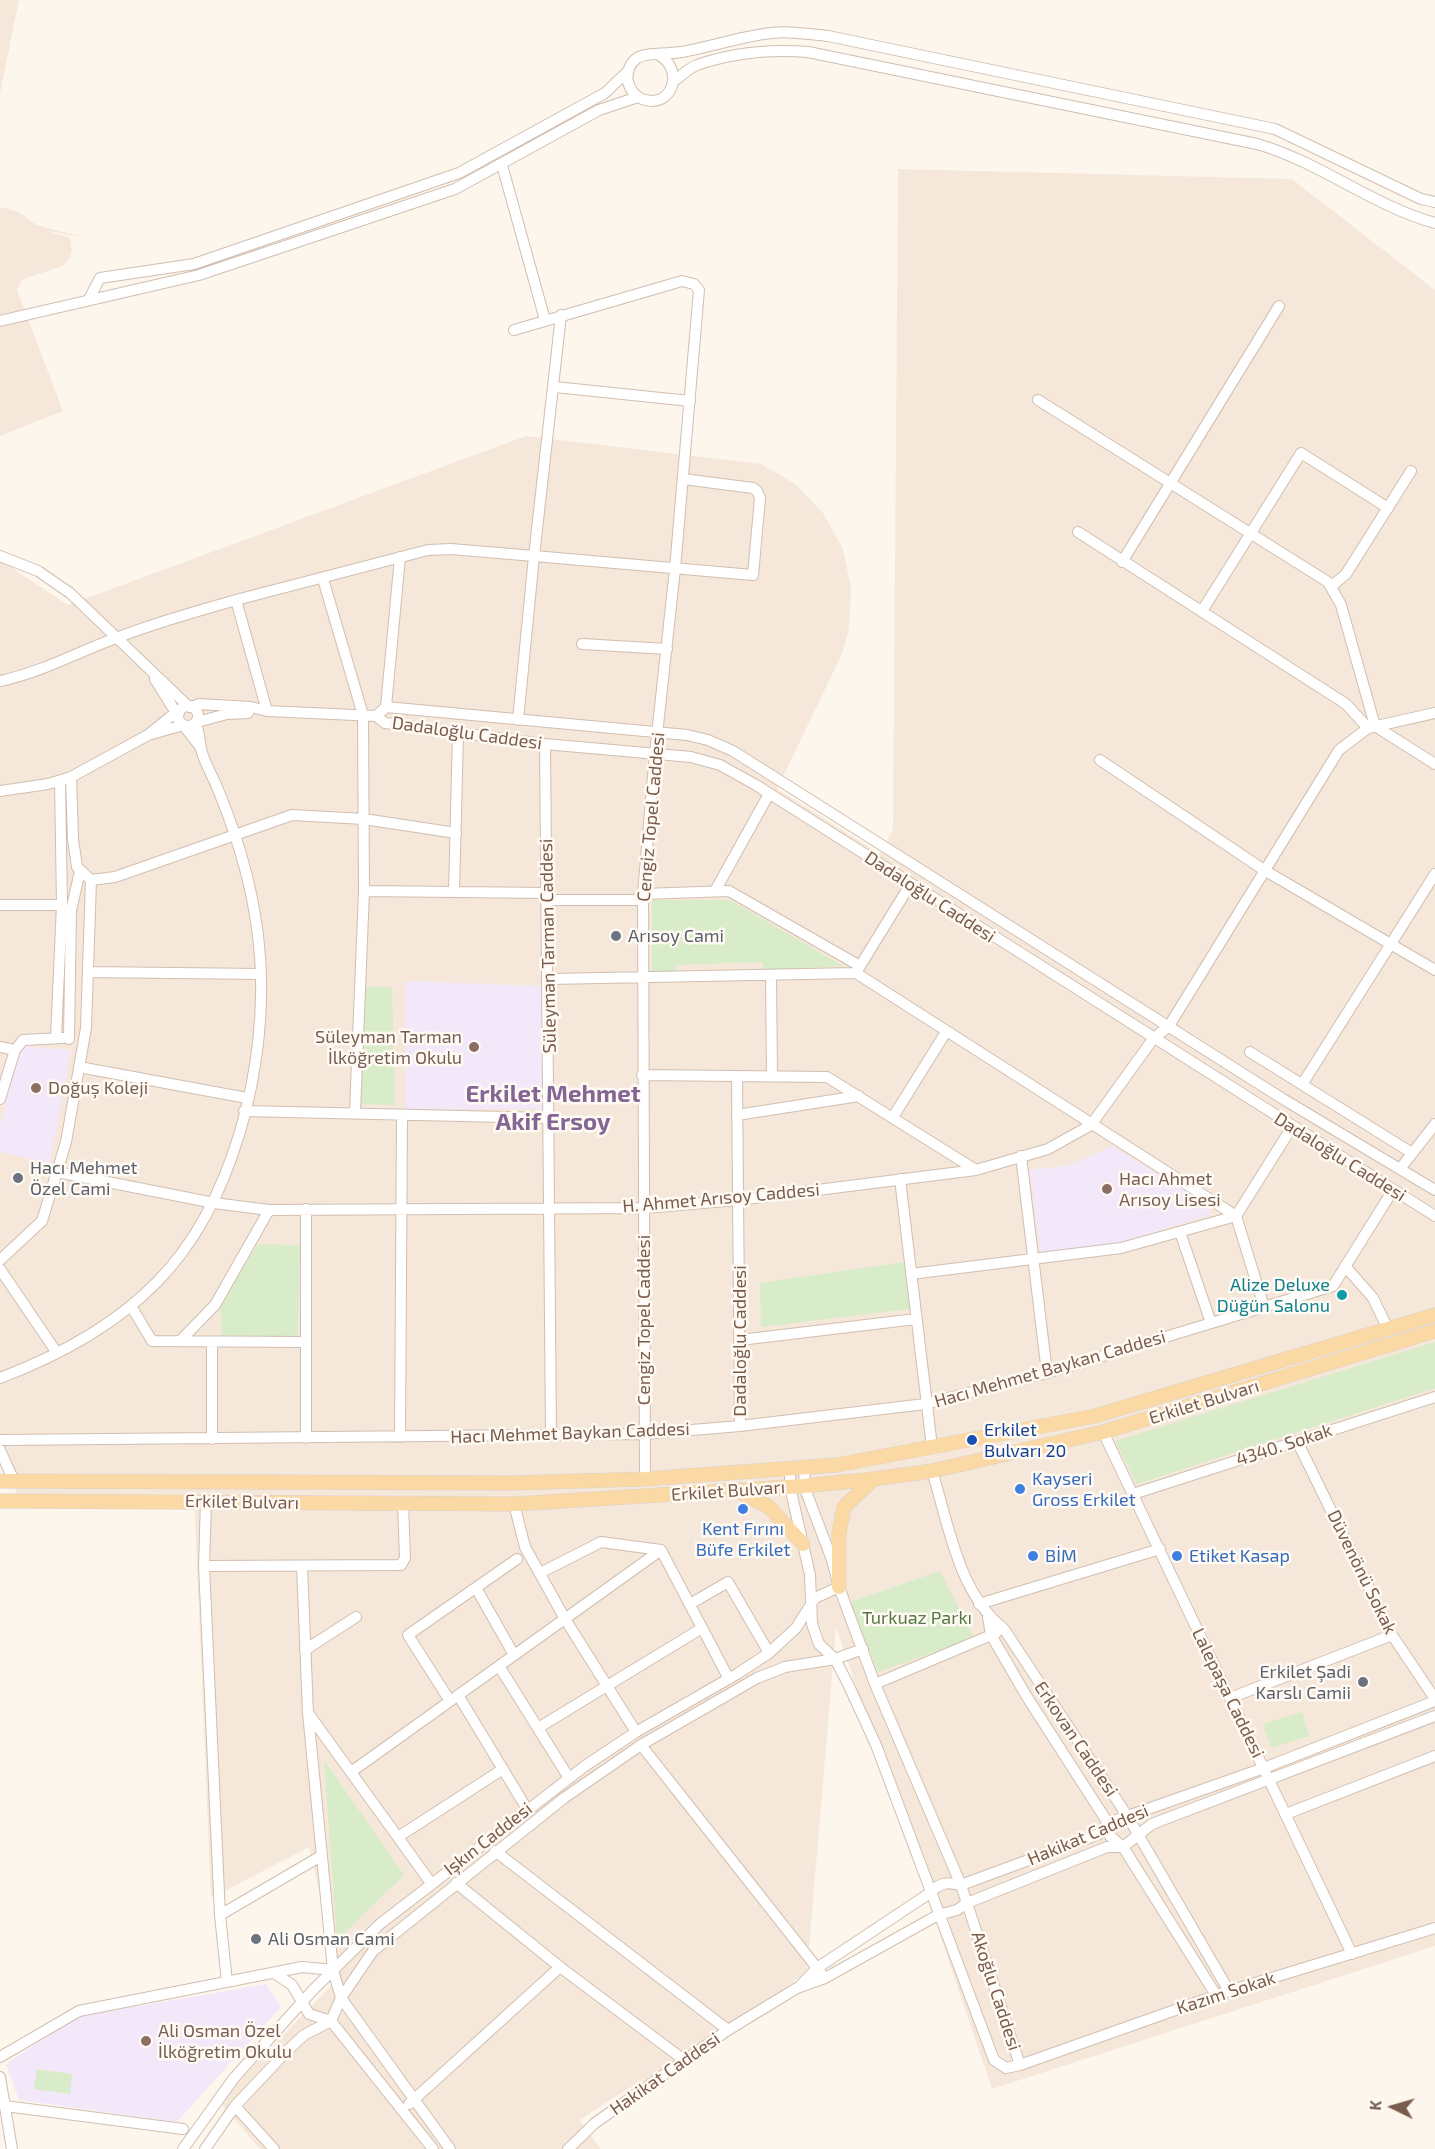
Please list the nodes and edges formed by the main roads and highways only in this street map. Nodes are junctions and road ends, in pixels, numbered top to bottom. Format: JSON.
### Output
{"nodes":[{"id":1,"x":1435,"y":1315,"type":"edge"},
{"id":2,"x":1435,"y":1331,"type":"edge"},
{"id":3,"x":874,"y":1479,"type":"junction"},
{"id":4,"x":0,"y":1481,"type":"edge"},
{"id":5,"x":14,"y":1481,"type":"junction"},
{"id":6,"x":739,"y":1491,"type":"junction"},
{"id":7,"x":0,"y":1501,"type":"edge"},
{"id":8,"x":15,"y":1501,"type":"junction"},
{"id":9,"x":803,"y":1544,"type":"road end"},
{"id":10,"x":839,"y":1587,"type":"road end"}],
"edges":[{"from":1,"to":5,"type":"main road","name":"Erkilet Bulvarı"},
{"from":2,"to":3,"type":"main road","name":"Erkilet Bulvarı"},
{"from":3,"to":6,"type":"main road","name":"Erkilet Bulvarı"},
{"from":3,"to":10,"type":"main road"},
{"from":4,"to":5,"type":"main road","name":"Erkilet Bulvarı"},
{"from":5,"to":8,"type":"main road"},
{"from":6,"to":8,"type":"main road","name":"Erkilet Bulvarı"},
{"from":6,"to":9,"type":"main road"},
{"from":7,"to":8,"type":"main road","name":"Erkilet Bulvarı"}]}
